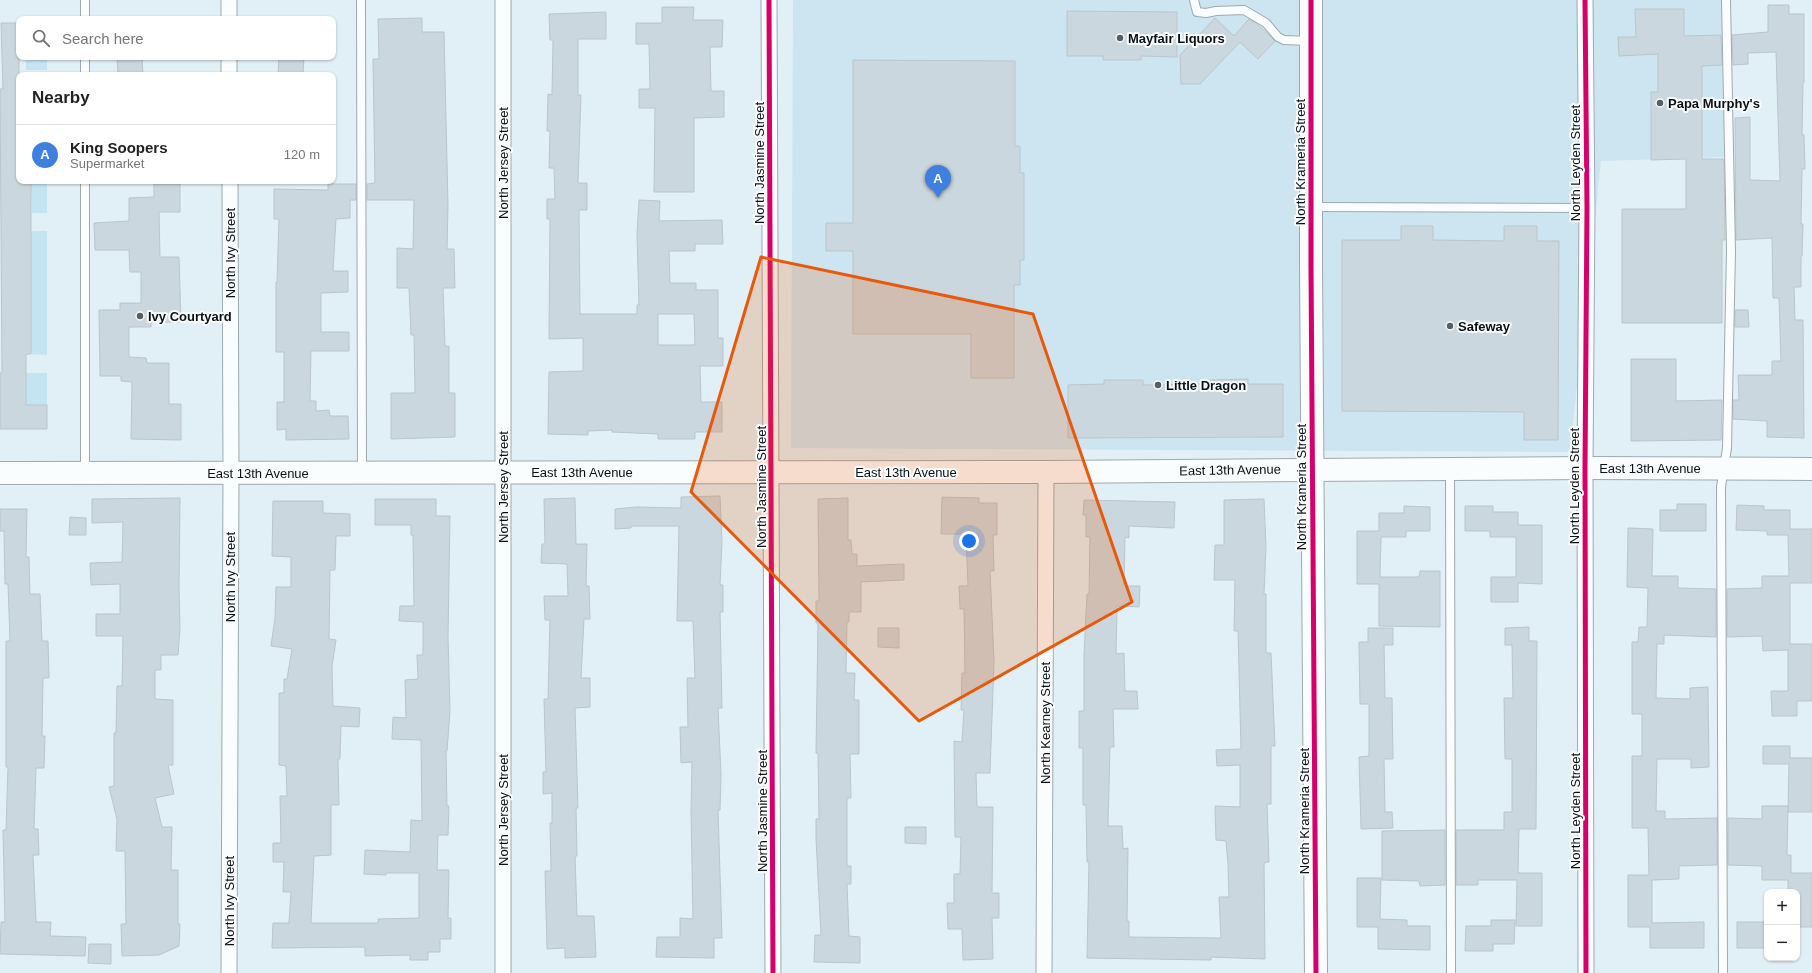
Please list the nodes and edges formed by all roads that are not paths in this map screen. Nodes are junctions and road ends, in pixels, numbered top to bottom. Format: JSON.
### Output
{"nodes":[{"id":1,"x":85,"y":0,"type":"edge"},
{"id":2,"x":229,"y":0,"type":"edge"},
{"id":3,"x":361,"y":0,"type":"edge"},
{"id":4,"x":503,"y":0,"type":"edge"},
{"id":5,"x":769,"y":0,"type":"edge"},
{"id":6,"x":1194,"y":0,"type":"edge"},
{"id":7,"x":1311,"y":0,"type":"edge"},
{"id":8,"x":1584,"y":0,"type":"edge"},
{"id":9,"x":1726,"y":0,"type":"edge"},
{"id":10,"x":85,"y":16,"type":"edge"},
{"id":11,"x":229,"y":16,"type":"edge"},
{"id":12,"x":1312,"y":40,"type":"junction"},
{"id":13,"x":85,"y":60,"type":"edge"},
{"id":14,"x":229,"y":60,"type":"edge"},
{"id":15,"x":85,"y":72,"type":"edge"},
{"id":16,"x":229,"y":72,"type":"edge"},
{"id":17,"x":85,"y":184,"type":"edge"},
{"id":18,"x":230,"y":184,"type":"edge"},
{"id":19,"x":1311,"y":208,"type":"junction"},
{"id":20,"x":1587,"y":208,"type":"junction"},
{"id":21,"x":1450,"y":468,"type":"junction"},
{"id":22,"x":1585,"y":468,"type":"junction"},
{"id":23,"x":1724,"y":468,"type":"junction"},
{"id":24,"x":1812,"y":469,"type":"edge"},
{"id":25,"x":1312,"y":470,"type":"junction"},
{"id":26,"x":503,"y":472,"type":"junction"},
{"id":27,"x":772,"y":472,"type":"junction"},
{"id":28,"x":1046,"y":472,"type":"junction"},
{"id":29,"x":0,"y":473,"type":"edge"},
{"id":30,"x":85,"y":473,"type":"junction"},
{"id":31,"x":362,"y":473,"type":"junction"},
{"id":32,"x":231,"y":474,"type":"junction"},
{"id":33,"x":229,"y":973,"type":"edge"},
{"id":34,"x":504,"y":973,"type":"edge"},
{"id":35,"x":773,"y":973,"type":"edge"},
{"id":36,"x":1044,"y":973,"type":"edge"},
{"id":37,"x":1316,"y":973,"type":"edge"},
{"id":38,"x":1451,"y":973,"type":"edge"},
{"id":39,"x":1586,"y":973,"type":"edge"},
{"id":40,"x":1723,"y":973,"type":"edge"}],
"edges":[{"from":1,"to":10,"type":"lane"},
{"from":2,"to":11,"type":"street"},
{"from":3,"to":31,"type":"lane"},
{"from":4,"to":26,"type":"street","name":"North Jersey Street"},
{"from":5,"to":27,"type":"street","name":"North Jasmine Street"},
{"from":6,"to":12,"type":"lane"},
{"from":7,"to":12,"type":"main road","name":"North Krameria Street"},
{"from":8,"to":20,"type":"street","name":"North Leyden Street"},
{"from":9,"to":23,"type":"lane"},
{"from":12,"to":19,"type":"main road","name":"North Krameria Street"},
{"from":13,"to":15,"type":"lane"},
{"from":14,"to":16,"type":"street"},
{"from":17,"to":30,"type":"lane"},
{"from":18,"to":32,"type":"street","name":"North Ivy Street"},
{"from":19,"to":20,"type":"lane"},
{"from":19,"to":25,"type":"main road","name":"North Krameria Street"},
{"from":20,"to":22,"type":"street","name":"North Leyden Street"},
{"from":21,"to":22,"type":"main road","name":"East 13th Avenue"},
{"from":21,"to":25,"type":"main road","name":"East 13th Avenue"},
{"from":21,"to":38,"type":"lane"},
{"from":22,"to":23,"type":"main road","name":"East 13th Avenue"},
{"from":22,"to":39,"type":"street","name":"North Leyden Street"},
{"from":23,"to":24,"type":"main road","name":"East 13th Avenue"},
{"from":23,"to":40,"type":"lane"},
{"from":25,"to":28,"type":"main road","name":"East 13th Avenue"},
{"from":25,"to":37,"type":"main road","name":"North Krameria Street"},
{"from":26,"to":27,"type":"main road","name":"East 13th Avenue"},
{"from":26,"to":31,"type":"main road","name":"East 13th Avenue"},
{"from":26,"to":34,"type":"street","name":"North Jersey Street"},
{"from":27,"to":28,"type":"main road","name":"East 13th Avenue"},
{"from":27,"to":35,"type":"street","name":"North Jasmine Street"},
{"from":28,"to":36,"type":"street","name":"North Kearney Street"},
{"from":29,"to":30,"type":"main road","name":"East 13th Avenue"},
{"from":30,"to":32,"type":"main road","name":"East 13th Avenue"},
{"from":31,"to":32,"type":"main road","name":"East 13th Avenue"},
{"from":32,"to":33,"type":"street","name":"North Ivy Street"}]}
